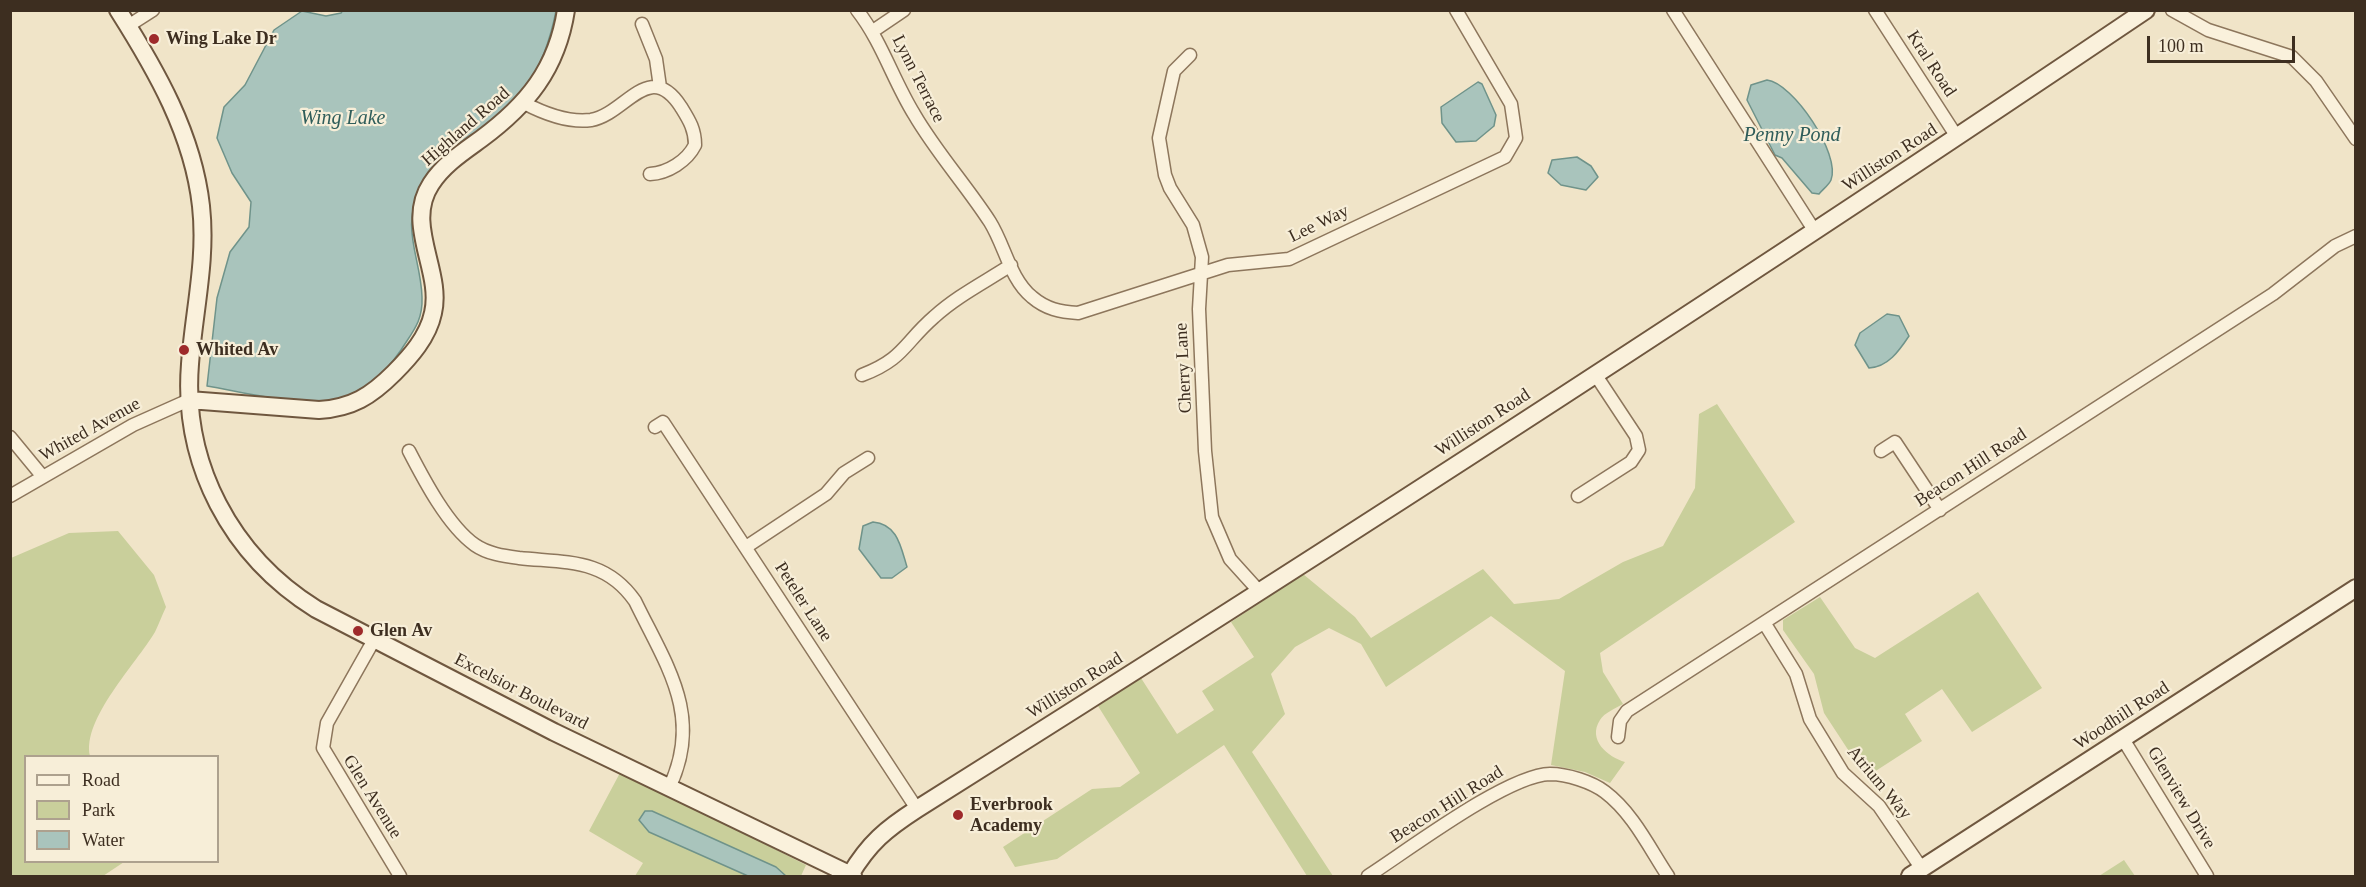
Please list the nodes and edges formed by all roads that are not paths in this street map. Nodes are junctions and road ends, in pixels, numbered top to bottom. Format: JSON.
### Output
{"nodes":[{"id":1,"x":118,"y":10,"type":"edge"},
{"id":2,"x":153,"y":10,"type":"edge"},
{"id":3,"x":566,"y":10,"type":"edge"},
{"id":4,"x":857,"y":10,"type":"edge"},
{"id":5,"x":904,"y":10,"type":"edge"},
{"id":6,"x":1456,"y":10,"type":"edge"},
{"id":7,"x":1673,"y":10,"type":"edge"},
{"id":8,"x":1875,"y":10,"type":"edge"},
{"id":9,"x":2146,"y":10,"type":"edge"},
{"id":10,"x":2172,"y":10,"type":"edge"},
{"id":11,"x":642,"y":24,"type":"dead end"},
{"id":12,"x":128,"y":26,"type":"junction"},
{"id":13,"x":873,"y":31,"type":"junction"},
{"id":14,"x":1190,"y":55,"type":"dead end"},
{"id":15,"x":660,"y":87,"type":"junction"},
{"id":16,"x":524,"y":104,"type":"junction"},
{"id":17,"x":1958,"y":137,"type":"junction"},
{"id":18,"x":2355,"y":139,"type":"edge"},
{"id":19,"x":650,"y":174,"type":"dead end"},
{"id":20,"x":990,"y":222,"type":"joint"},
{"id":21,"x":1815,"y":230,"type":"junction"},
{"id":22,"x":2355,"y":236,"type":"edge"},
{"id":23,"x":1011,"y":265,"type":"junction"},
{"id":24,"x":1202,"y":274,"type":"junction"},
{"id":25,"x":1594,"y":374,"type":"junction"},
{"id":26,"x":862,"y":375,"type":"dead end"},
{"id":27,"x":189,"y":400,"type":"junction"},
{"id":28,"x":655,"y":427,"type":"dead end"},
{"id":29,"x":10,"y":437,"type":"edge"},
{"id":30,"x":409,"y":451,"type":"dead end"},
{"id":31,"x":1881,"y":451,"type":"dead end"},
{"id":32,"x":868,"y":458,"type":"dead end"},
{"id":33,"x":43,"y":477,"type":"junction"},
{"id":34,"x":10,"y":496,"type":"edge"},
{"id":35,"x":1578,"y":496,"type":"dead end"},
{"id":36,"x":1940,"y":510,"type":"junction"},
{"id":37,"x":746,"y":548,"type":"junction"},
{"id":38,"x":2355,"y":588,"type":"edge"},
{"id":39,"x":1258,"y":590,"type":"junction"},
{"id":40,"x":1765,"y":624,"type":"junction"},
{"id":41,"x":375,"y":638,"type":"junction"},
{"id":42,"x":1618,"y":737,"type":"dead end"},
{"id":43,"x":2123,"y":739,"type":"junction"},
{"id":44,"x":669,"y":788,"type":"junction"},
{"id":45,"x":917,"y":809,"type":"junction"},
{"id":46,"x":1916,"y":873,"type":"edge"},
{"id":47,"x":400,"y":876,"type":"edge"},
{"id":48,"x":851,"y":876,"type":"edge"},
{"id":49,"x":1368,"y":876,"type":"edge"},
{"id":50,"x":1668,"y":876,"type":"edge"},
{"id":51,"x":2207,"y":876,"type":"edge"}],
"edges":[{"from":1,"to":12,"type":"main road","name":"Excelsior Boulevard"},
{"from":2,"to":12,"type":"street"},
{"from":3,"to":16,"type":"main road","name":"Highland Road"},
{"from":4,"to":13,"type":"street","name":"Lynn Terrace"},
{"from":5,"to":13,"type":"street"},
{"from":6,"to":24,"type":"street","name":"Lee Way"},
{"from":7,"to":21,"type":"street"},
{"from":8,"to":17,"type":"street","name":"Kral Road"},
{"from":9,"to":17,"type":"main road","name":"Williston Road"},
{"from":10,"to":18,"type":"street"},
{"from":11,"to":15,"type":"street"},
{"from":12,"to":27,"type":"main road","name":"Excelsior Boulevard"},
{"from":13,"to":20,"type":"street","name":"Lynn Terrace"},
{"from":14,"to":24,"type":"street","name":"Cherry Lane"},
{"from":15,"to":16,"type":"street"},
{"from":15,"to":19,"type":"street"},
{"from":16,"to":27,"type":"main road","name":"Highland Road"},
{"from":17,"to":21,"type":"main road","name":"Williston Road"},
{"from":20,"to":23,"type":"street","name":"Lee Way"},
{"from":21,"to":25,"type":"main road","name":"Williston Road"},
{"from":22,"to":36,"type":"street","name":"Beacon Hill Road"},
{"from":23,"to":24,"type":"street","name":"Lee Way"},
{"from":23,"to":26,"type":"street"},
{"from":24,"to":39,"type":"street","name":"Cherry Lane"},
{"from":25,"to":35,"type":"street"},
{"from":25,"to":39,"type":"main road","name":"Williston Road"},
{"from":27,"to":33,"type":"street","name":"Whited Avenue"},
{"from":27,"to":41,"type":"main road","name":"Excelsior Boulevard"},
{"from":28,"to":37,"type":"street","name":"Peteler Lane"},
{"from":29,"to":33,"type":"street"},
{"from":30,"to":44,"type":"street"},
{"from":31,"to":36,"type":"street"},
{"from":32,"to":37,"type":"street"},
{"from":33,"to":34,"type":"street","name":"Whited Avenue"},
{"from":36,"to":40,"type":"street","name":"Beacon Hill Road"},
{"from":37,"to":45,"type":"street","name":"Peteler Lane"},
{"from":38,"to":43,"type":"main road","name":"Woodhill Road"},
{"from":39,"to":45,"type":"main road","name":"Williston Road"},
{"from":40,"to":42,"type":"street","name":"Beacon Hill Road"},
{"from":40,"to":46,"type":"street","name":"Atrium Way"},
{"from":41,"to":44,"type":"main road","name":"Excelsior Boulevard"},
{"from":41,"to":47,"type":"street","name":"Glen Avenue"},
{"from":43,"to":46,"type":"main road","name":"Woodhill Road"},
{"from":43,"to":51,"type":"street","name":"Glenview Drive"},
{"from":44,"to":48,"type":"main road","name":"Excelsior Boulevard"},
{"from":45,"to":48,"type":"main road","name":"Williston Road"},
{"from":49,"to":50,"type":"street","name":"Beacon Hill Road"}]}
